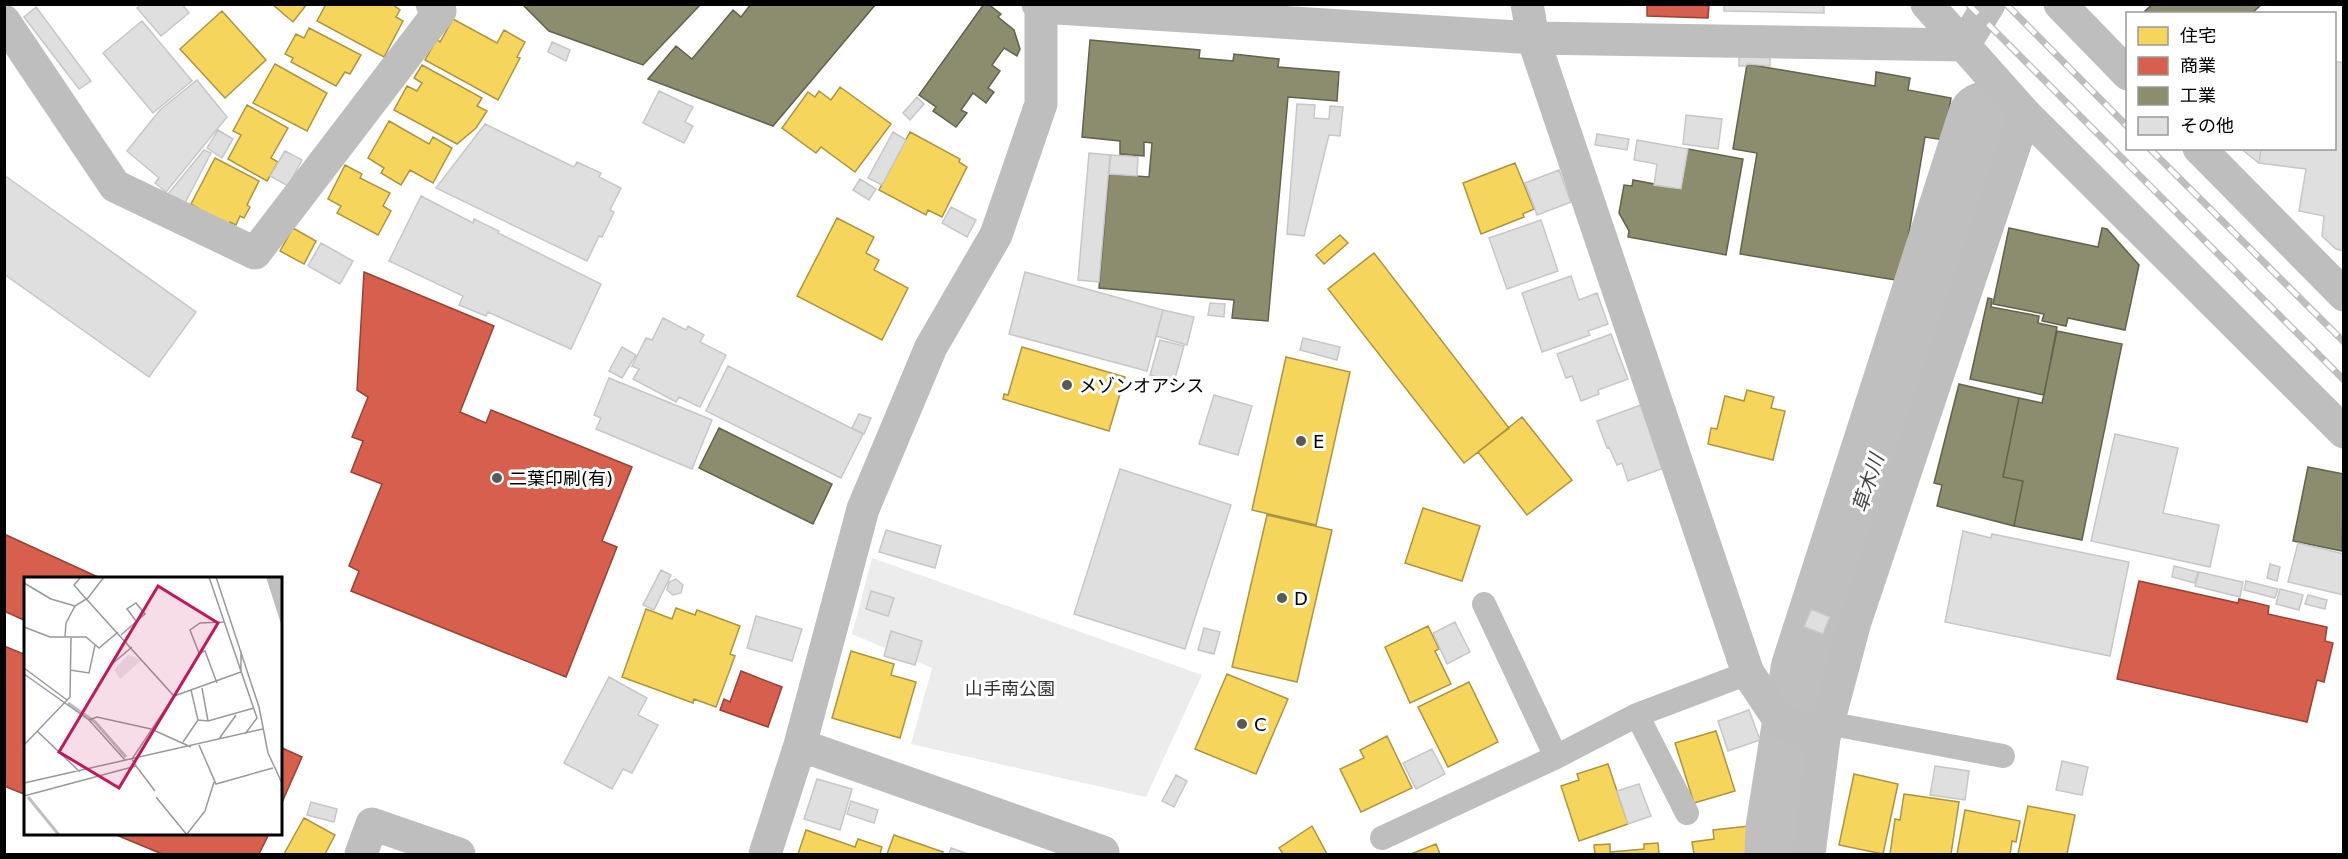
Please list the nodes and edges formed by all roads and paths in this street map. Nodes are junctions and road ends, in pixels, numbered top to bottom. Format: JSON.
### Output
{"nodes":[{"id":1,"x":432,"y":4,"type":"edge"},
{"id":2,"x":1527,"y":4,"type":"edge"},
{"id":3,"x":1927,"y":4,"type":"edge"},
{"id":4,"x":1989,"y":4,"type":"edge"},
{"id":5,"x":2060,"y":4,"type":"edge"},
{"id":6,"x":1039,"y":6,"type":"edge"},
{"id":7,"x":4,"y":21,"type":"edge"},
{"id":8,"x":1533,"y":38,"type":"junction"},
{"id":9,"x":1964,"y":45,"type":"junction"},
{"id":10,"x":2126,"y":73,"type":"edge"},
{"id":11,"x":2025,"y":114,"type":"junction"},
{"id":12,"x":2201,"y":150,"type":"edge"},
{"id":13,"x":2343,"y":295,"type":"edge"},
{"id":14,"x":2343,"y":432,"type":"edge"},
{"id":15,"x":1484,"y":604,"type":"dead end"},
{"id":16,"x":1748,"y":673,"type":"junction"},
{"id":17,"x":1637,"y":715,"type":"junction"},
{"id":18,"x":1814,"y":730,"type":"junction"},
{"id":19,"x":800,"y":745,"type":"junction"},
{"id":20,"x":2003,"y":756,"type":"dead end"},
{"id":21,"x":1556,"y":757,"type":"junction"},
{"id":22,"x":1687,"y":813,"type":"dead end"},
{"id":23,"x":1382,"y":838,"type":"dead end"},
{"id":24,"x":1103,"y":852,"type":"dead end"},
{"id":25,"x":362,"y":855,"type":"edge"},
{"id":26,"x":459,"y":855,"type":"edge"},
{"id":27,"x":765,"y":855,"type":"edge"},
{"id":28,"x":1809,"y":855,"type":"edge"}],
"edges":[{"from":1,"to":7,"type":"street"},
{"from":2,"to":8,"type":"street"},
{"from":3,"to":9,"type":"street"},
{"from":4,"to":9,"type":"street"},
{"from":5,"to":10,"type":"street"},
{"from":6,"to":8,"type":"street"},
{"from":6,"to":19,"type":"street"},
{"from":8,"to":9,"type":"street"},
{"from":8,"to":16,"type":"street"},
{"from":9,"to":11,"type":"street"},
{"from":11,"to":14,"type":"street"},
{"from":11,"to":18,"type":"street"},
{"from":12,"to":13,"type":"street"},
{"from":15,"to":21,"type":"lane"},
{"from":16,"to":17,"type":"lane"},
{"from":16,"to":18,"type":"street"},
{"from":17,"to":21,"type":"lane"},
{"from":17,"to":22,"type":"lane"},
{"from":18,"to":20,"type":"lane"},
{"from":18,"to":28,"type":"street"},
{"from":19,"to":24,"type":"street"},
{"from":19,"to":27,"type":"street"},
{"from":21,"to":23,"type":"lane"},
{"from":25,"to":26,"type":"street"}]}
